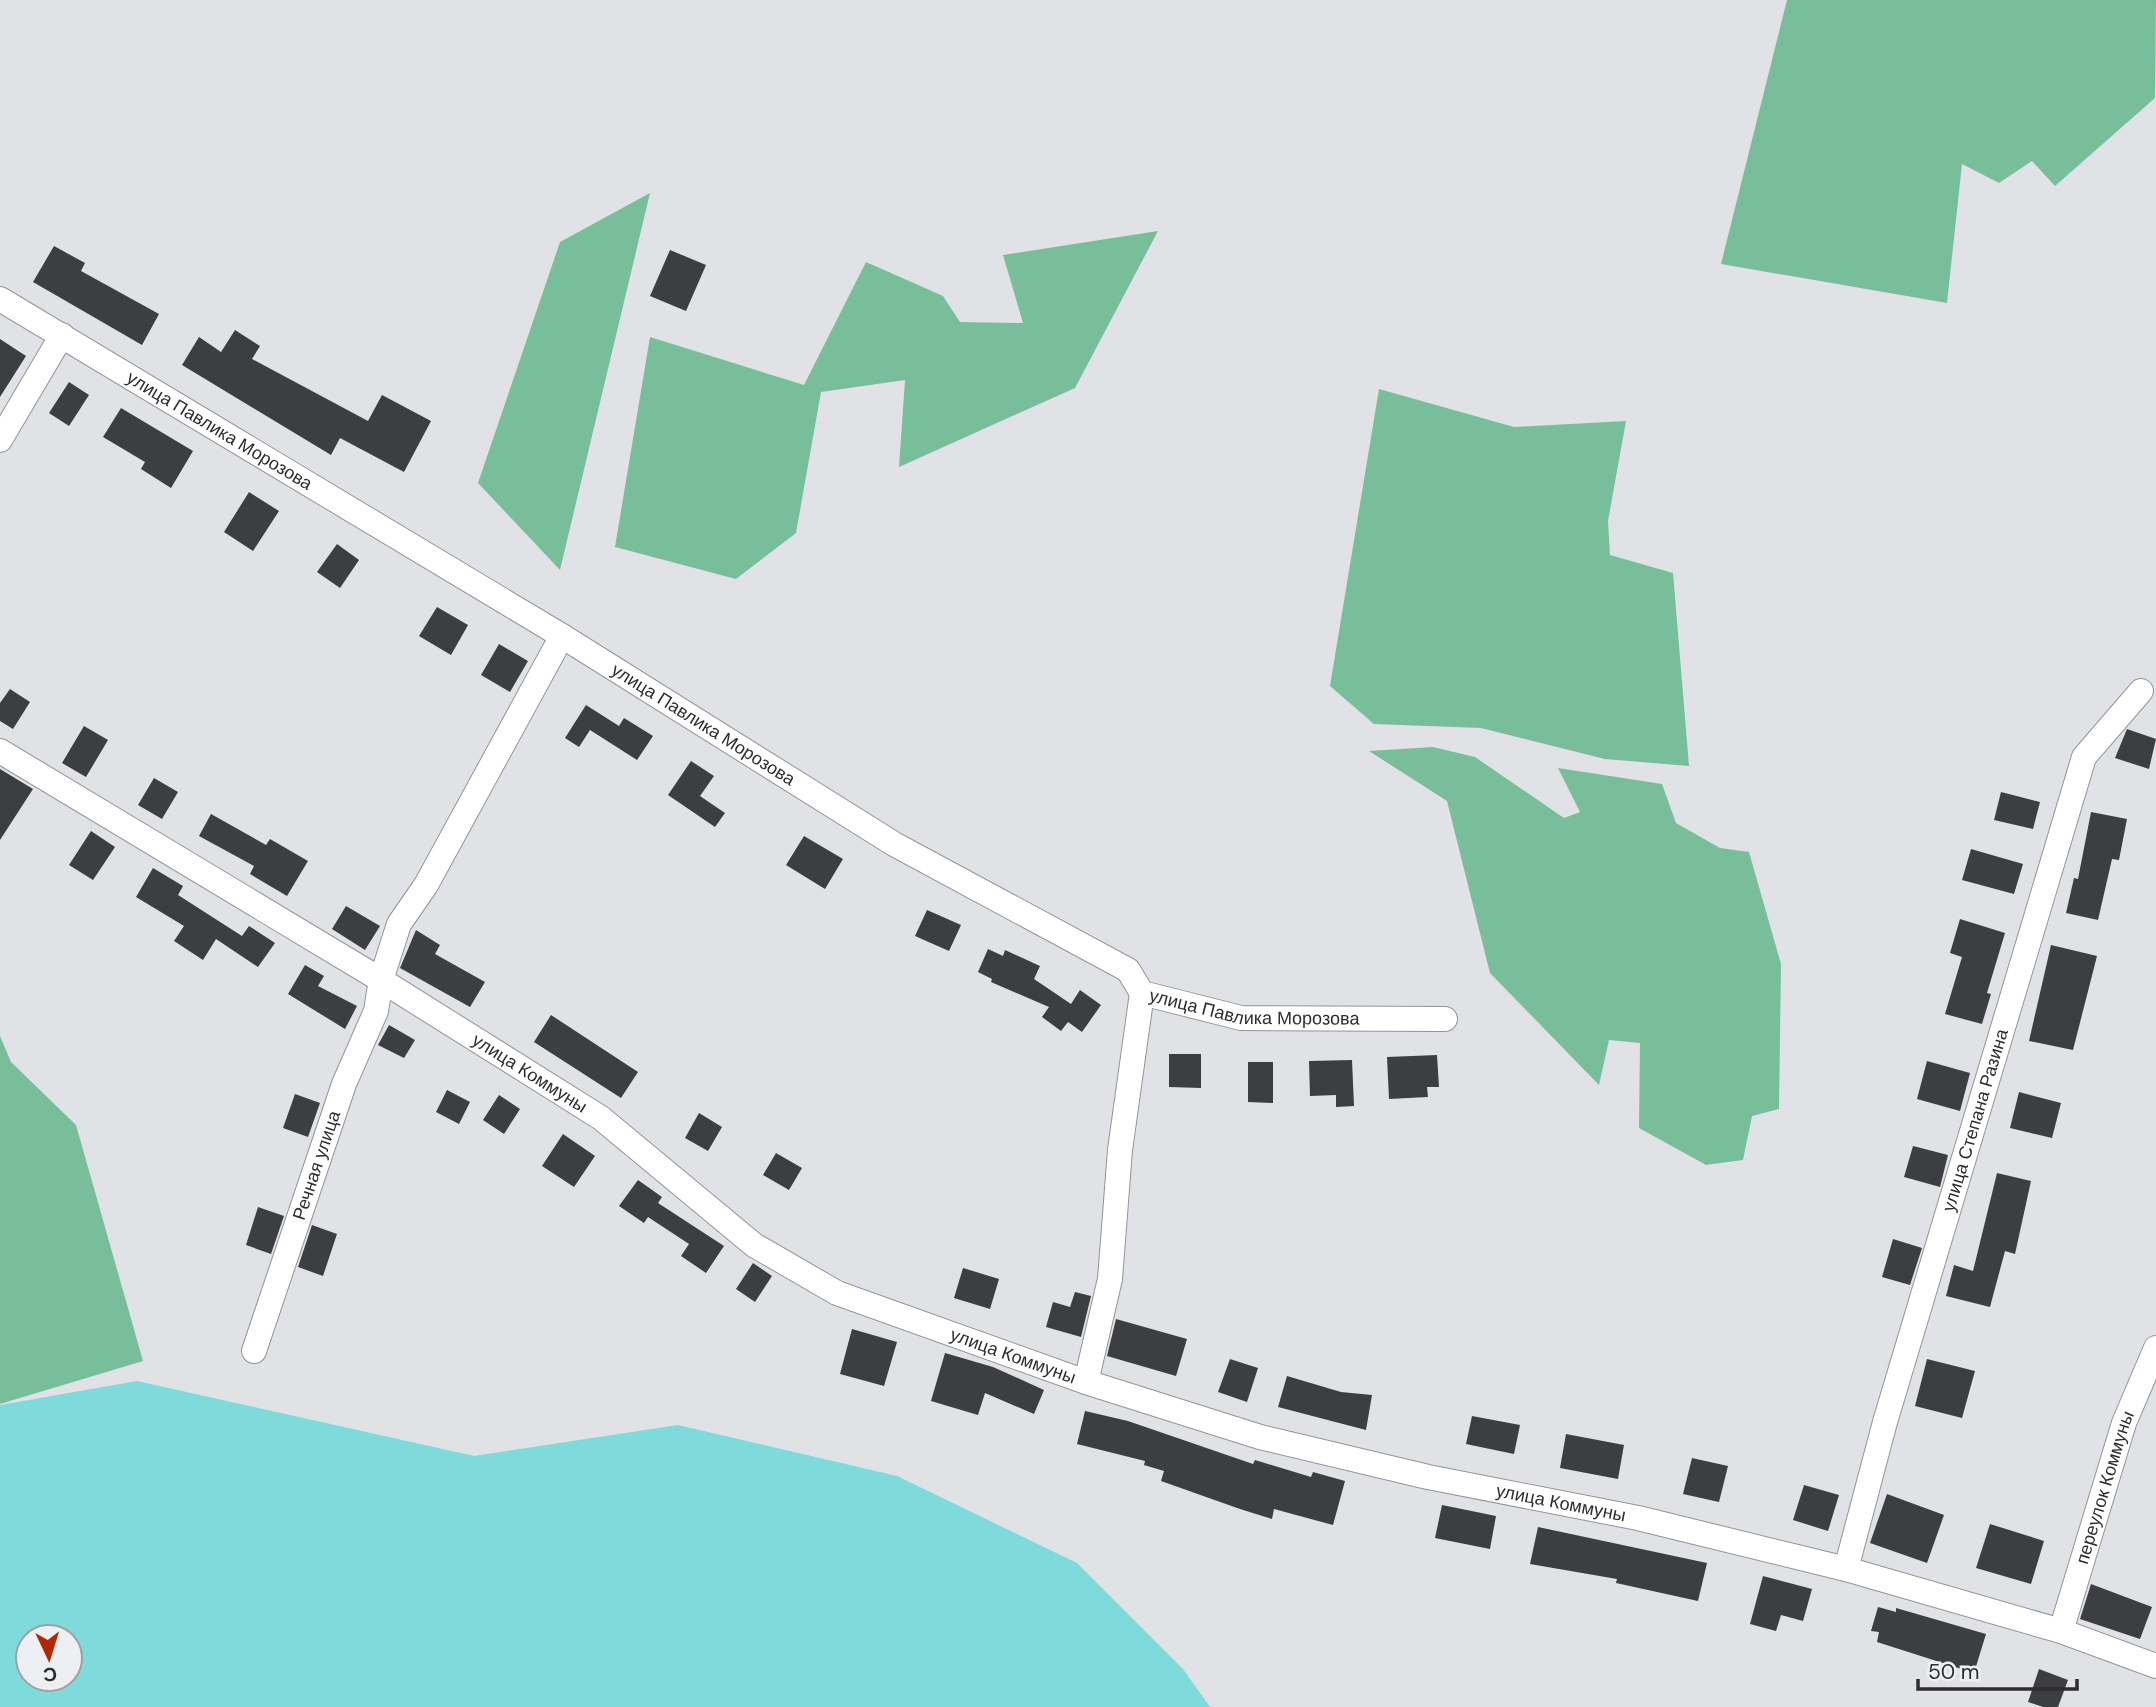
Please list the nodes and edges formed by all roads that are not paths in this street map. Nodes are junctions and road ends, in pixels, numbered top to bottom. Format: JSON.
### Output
{"nodes":[{"id":1,"x":0,"y":299,"type":"edge"},
{"id":2,"x":62,"y":335,"type":"junction"},
{"id":3,"x":0,"y":440,"type":"edge"},
{"id":4,"x":562,"y":636,"type":"junction"},
{"id":5,"x":2141,"y":691,"type":"dead end"},
{"id":6,"x":0,"y":751,"type":"edge"},
{"id":7,"x":381,"y":980,"type":"junction"},
{"id":8,"x":1142,"y":993,"type":"junction"},
{"id":9,"x":1445,"y":1019,"type":"dead end"},
{"id":10,"x":2156,"y":1348,"type":"edge"},
{"id":11,"x":254,"y":1351,"type":"dead end"},
{"id":12,"x":1086,"y":1382,"type":"junction"},
{"id":13,"x":1846,"y":1569,"type":"junction"},
{"id":14,"x":2061,"y":1630,"type":"junction"},
{"id":15,"x":2156,"y":1666,"type":"edge"}],
"edges":[{"from":1,"to":2,"type":"street","name":"улица Павлика Морозова"},
{"from":2,"to":3,"type":"street"},
{"from":2,"to":4,"type":"street","name":"улица Павлика Морозова"},
{"from":4,"to":7,"type":"street","name":"Речная улица"},
{"from":4,"to":8,"type":"street","name":"улица Павлика Морозова"},
{"from":5,"to":13,"type":"street","name":"улица Степана Разина"},
{"from":6,"to":7,"type":"street","name":"улица Коммуны"},
{"from":7,"to":11,"type":"street","name":"Речная улица"},
{"from":7,"to":12,"type":"street","name":"улица Коммуны"},
{"from":8,"to":9,"type":"street","name":"улица Павлика Морозова"},
{"from":8,"to":12,"type":"street"},
{"from":10,"to":14,"type":"street","name":"переулок Коммуны"},
{"from":12,"to":13,"type":"street","name":"улица Коммуны"},
{"from":13,"to":14,"type":"street","name":"улица Коммуны"},
{"from":14,"to":15,"type":"street","name":"улица Коммуны"}]}
